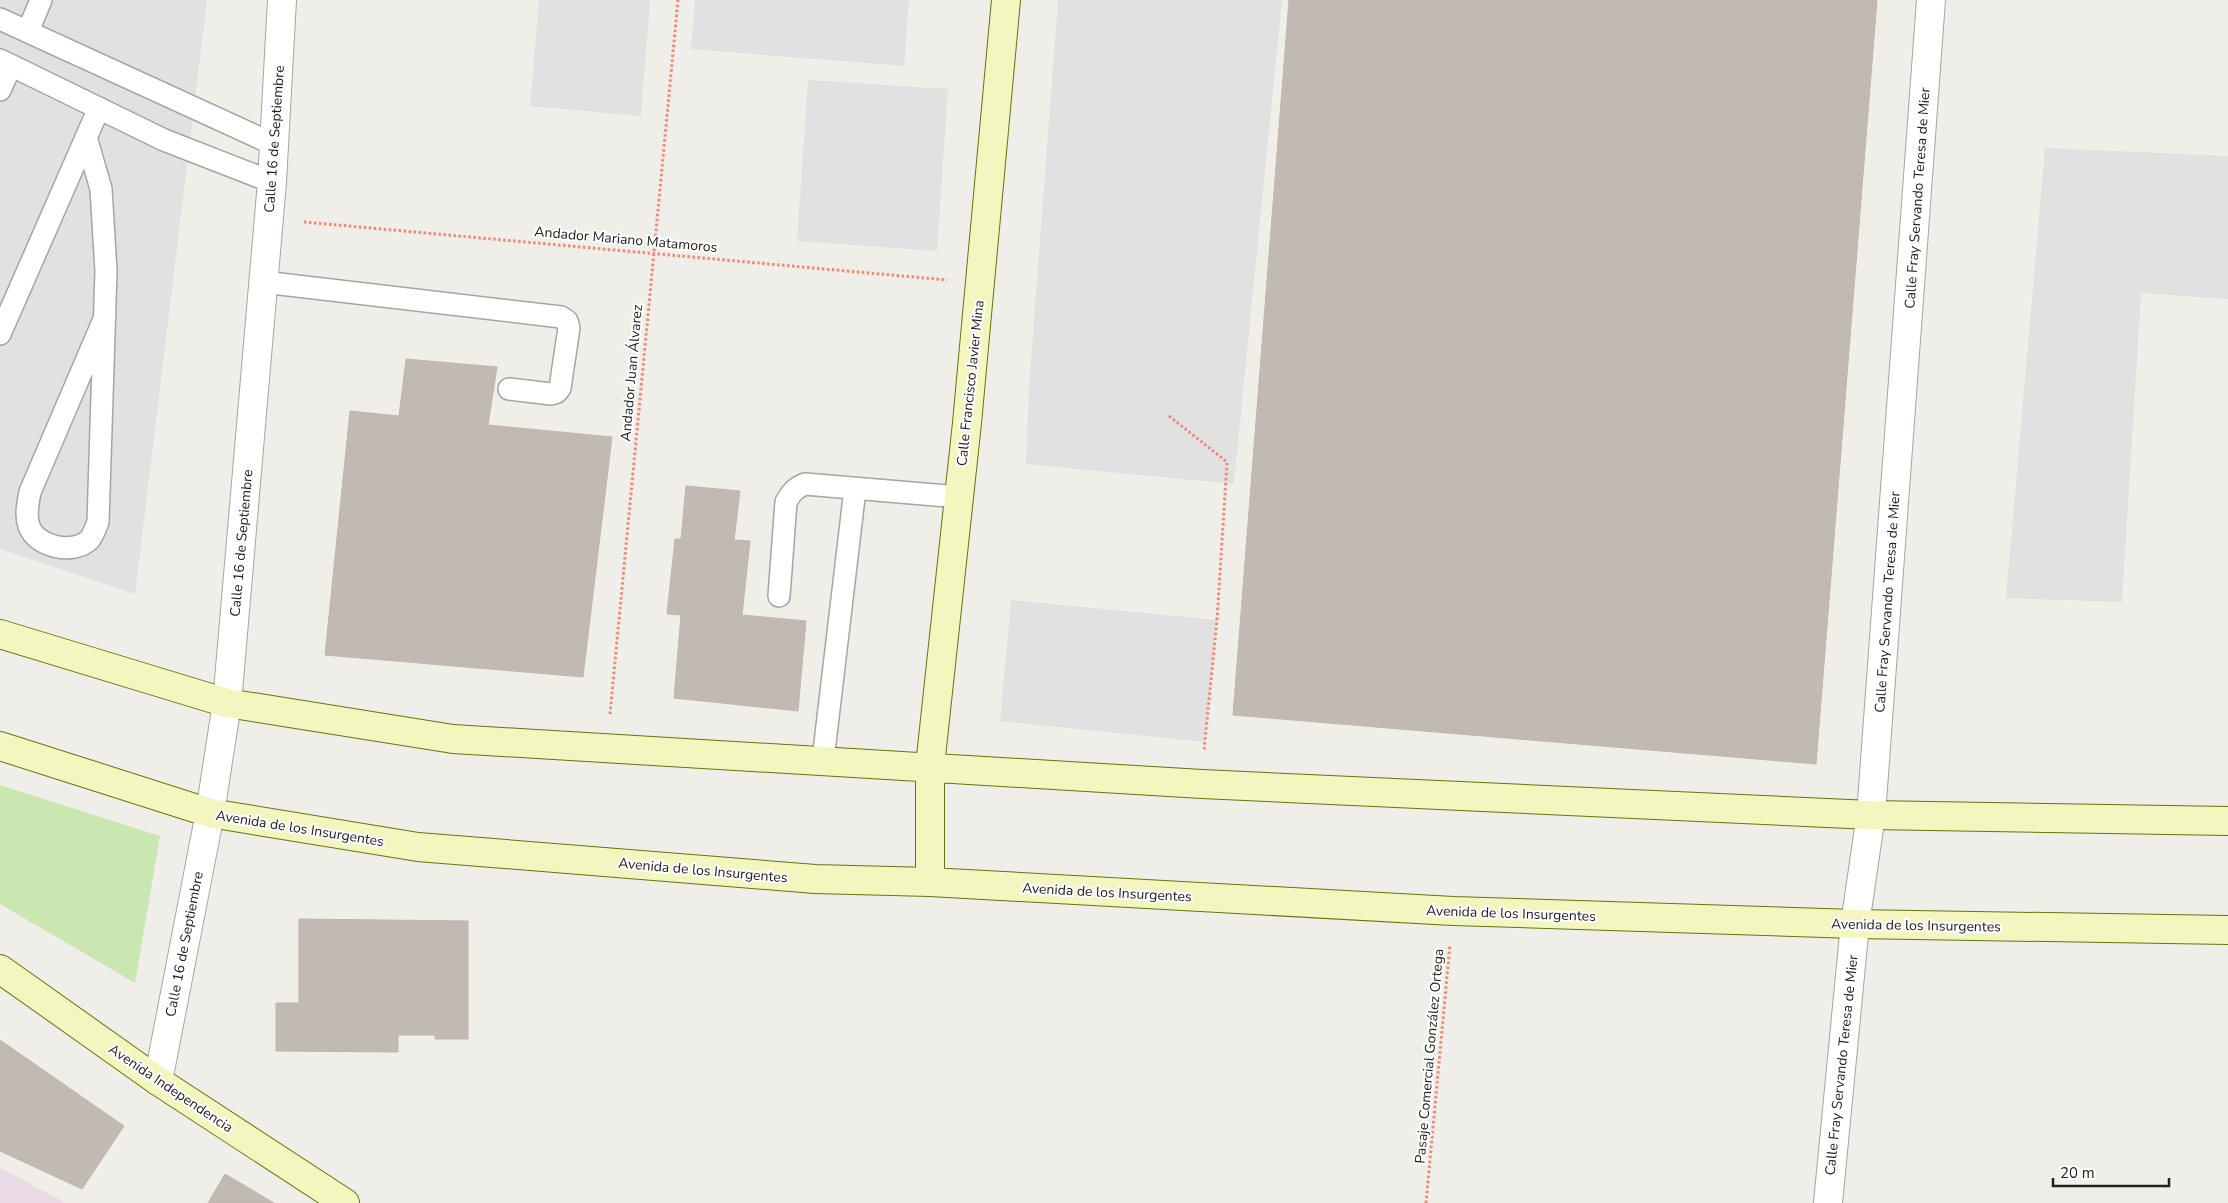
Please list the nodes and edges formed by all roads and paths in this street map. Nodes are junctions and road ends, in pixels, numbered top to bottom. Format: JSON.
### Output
{"nodes":[{"id":1,"x":42,"y":0,"type":"edge"},
{"id":2,"x":282,"y":0,"type":"edge"},
{"id":3,"x":678,"y":0,"type":"edge"},
{"id":4,"x":1006,"y":0,"type":"edge"},
{"id":5,"x":1931,"y":0,"type":"edge"},
{"id":6,"x":0,"y":19,"type":"edge"},
{"id":7,"x":28,"y":31,"type":"junction"},
{"id":8,"x":5,"y":63,"type":"edge"},
{"id":9,"x":0,"y":90,"type":"edge"},
{"id":10,"x":99,"y":108,"type":"junction"},
{"id":11,"x":86,"y":138,"type":"junction"},
{"id":12,"x":275,"y":145,"type":"junction"},
{"id":13,"x":272,"y":182,"type":"junction"},
{"id":14,"x":269,"y":219,"type":"junction"},
{"id":15,"x":654,"y":252,"type":"junction"},
{"id":16,"x":263,"y":282,"type":"junction"},
{"id":17,"x":980,"y":284,"type":"junction"},
{"id":18,"x":105,"y":317,"type":"junction"},
{"id":19,"x":0,"y":334,"type":"edge"},
{"id":20,"x":508,"y":389,"type":"dead end"},
{"id":21,"x":1169,"y":416,"type":"dead end"},
{"id":22,"x":855,"y":488,"type":"junction"},
{"id":23,"x":959,"y":497,"type":"junction"},
{"id":24,"x":779,"y":596,"type":"dead end"},
{"id":25,"x":0,"y":634,"type":"edge"},
{"id":26,"x":227,"y":702,"type":"junction"},
{"id":27,"x":0,"y":746,"type":"edge"},
{"id":28,"x":607,"y":748,"type":"junction"},
{"id":29,"x":823,"y":760,"type":"junction"},
{"id":30,"x":930,"y":766,"type":"junction"},
{"id":31,"x":1202,"y":784,"type":"junction"},
{"id":32,"x":210,"y":813,"type":"junction"},
{"id":33,"x":1871,"y":815,"type":"junction"},
{"id":34,"x":2228,"y":821,"type":"edge"},
{"id":35,"x":930,"y":882,"type":"junction"},
{"id":36,"x":1453,"y":911,"type":"junction"},
{"id":37,"x":1855,"y":924,"type":"junction"},
{"id":38,"x":2228,"y":930,"type":"edge"},
{"id":39,"x":0,"y":970,"type":"edge"},
{"id":40,"x":158,"y":1081,"type":"junction"},
{"id":41,"x":345,"y":1203,"type":"edge"},
{"id":42,"x":1426,"y":1203,"type":"edge"},
{"id":43,"x":1828,"y":1203,"type":"edge"}],
"edges":[{"from":1,"to":7,"type":"lane"},
{"from":2,"to":12,"type":"street","name":"Calle 16 de Septiembre"},
{"from":3,"to":15,"type":"path","name":"Andador Juan Álvarez"},
{"from":4,"to":17,"type":"main road","name":"Calle Francisco Javier Mina"},
{"from":5,"to":33,"type":"street","name":"Calle Fray Servando Teresa de Mier"},
{"from":6,"to":7,"type":"lane"},
{"from":7,"to":12,"type":"lane"},
{"from":8,"to":9,"type":"lane"},
{"from":8,"to":10,"type":"lane"},
{"from":10,"to":11,"type":"lane"},
{"from":10,"to":13,"type":"lane"},
{"from":11,"to":18,"type":"lane"},
{"from":11,"to":19,"type":"lane"},
{"from":12,"to":13,"type":"street","name":"Calle 16 de Septiembre"},
{"from":13,"to":14,"type":"street","name":"Calle 16 de Septiembre"},
{"from":14,"to":15,"type":"path","name":"Andador Mariano Matamoros"},
{"from":14,"to":16,"type":"street","name":"Calle 16 de Septiembre"},
{"from":15,"to":17,"type":"path","name":"Andador Mariano Matamoros"},
{"from":15,"to":28,"type":"path","name":"Andador Juan Álvarez"},
{"from":16,"to":20,"type":"lane"},
{"from":16,"to":26,"type":"street","name":"Calle 16 de Septiembre"},
{"from":17,"to":23,"type":"main road","name":"Calle Francisco Javier Mina"},
{"from":18,"to":18,"type":"lane"},
{"from":21,"to":31,"type":"path"},
{"from":22,"to":23,"type":"lane"},
{"from":22,"to":24,"type":"lane"},
{"from":22,"to":29,"type":"lane"},
{"from":23,"to":30,"type":"main road","name":"Calle Francisco Javier Mina"},
{"from":25,"to":26,"type":"main road"},
{"from":26,"to":28,"type":"main road"},
{"from":26,"to":32,"type":"street","name":"Calle 16 de Septiembre"},
{"from":27,"to":32,"type":"main road","name":"Avenida de los Insurgentes"},
{"from":28,"to":29,"type":"main road"},
{"from":29,"to":30,"type":"main road"},
{"from":30,"to":31,"type":"main road"},
{"from":30,"to":35,"type":"main road","name":"Calle Francisco Javier Mina"},
{"from":31,"to":33,"type":"main road"},
{"from":32,"to":35,"type":"main road","name":"Avenida de los Insurgentes"},
{"from":32,"to":40,"type":"street","name":"Calle 16 de Septiembre"},
{"from":33,"to":34,"type":"main road"},
{"from":33,"to":37,"type":"street","name":"Calle Fray Servando Teresa de Mier"},
{"from":35,"to":36,"type":"main road","name":"Avenida de los Insurgentes"},
{"from":36,"to":37,"type":"main road","name":"Avenida de los Insurgentes"},
{"from":36,"to":42,"type":"path","name":"Pasaje Comercial González Ortega"},
{"from":37,"to":38,"type":"main road","name":"Avenida de los Insurgentes"},
{"from":37,"to":43,"type":"street","name":"Calle Fray Servando Teresa de Mier"},
{"from":39,"to":40,"type":"main road","name":"Avenida Independencia"},
{"from":40,"to":41,"type":"main road","name":"Avenida Independencia"}]}
